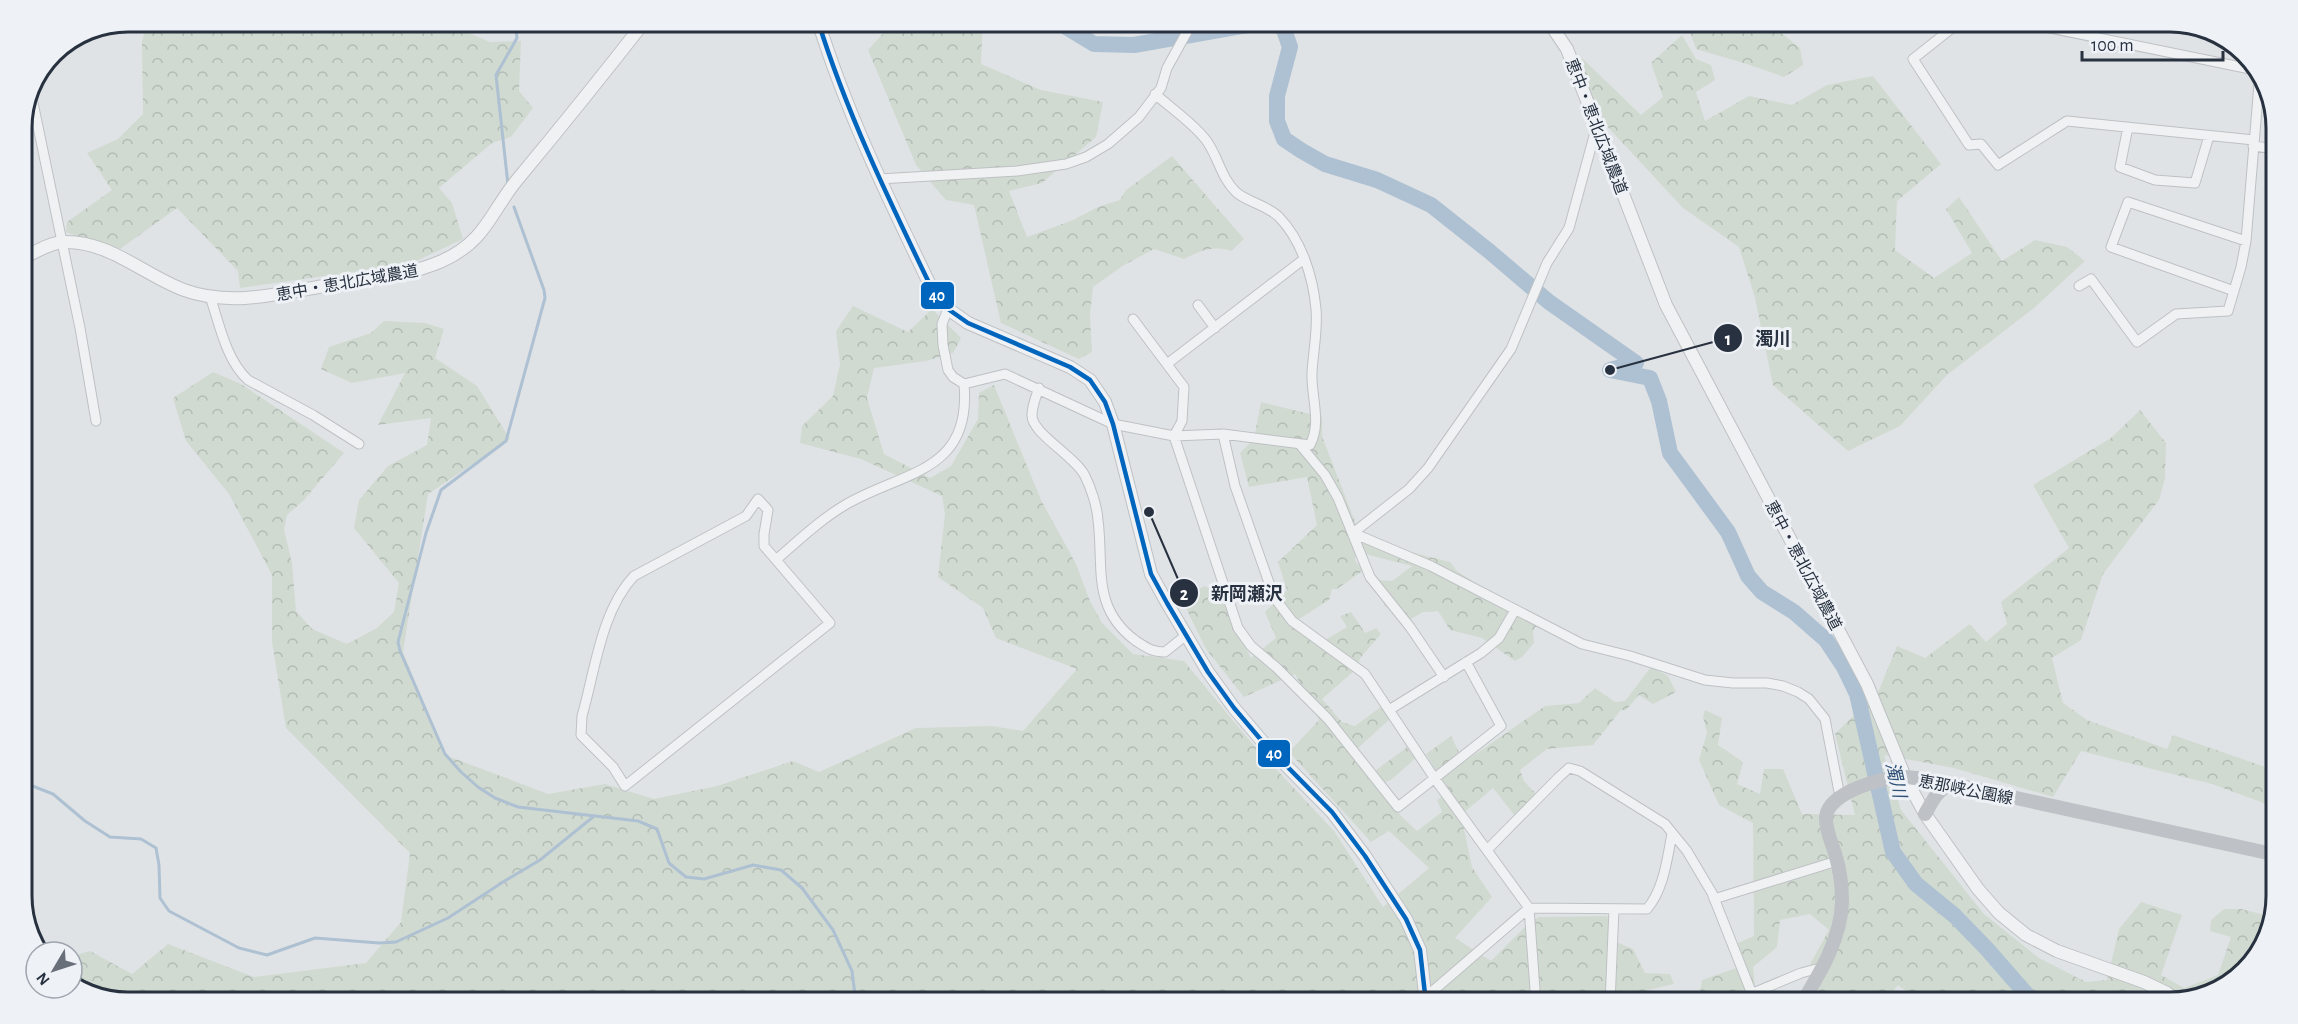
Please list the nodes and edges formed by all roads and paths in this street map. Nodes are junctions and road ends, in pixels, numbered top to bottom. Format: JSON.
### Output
{"nodes":[{"id":1,"x":636,"y":32,"type":"edge"},
{"id":2,"x":821,"y":32,"type":"edge"},
{"id":3,"x":1187,"y":32,"type":"edge"},
{"id":4,"x":1555,"y":32,"type":"edge"},
{"id":5,"x":1947,"y":32,"type":"edge"},
{"id":6,"x":2069,"y":32,"type":"edge"},
{"id":7,"x":2246,"y":69,"type":"edge"},
{"id":8,"x":2258,"y":89,"type":"edge"},
{"id":9,"x":1155,"y":94,"type":"junction"},
{"id":10,"x":34,"y":108,"type":"edge"},
{"id":11,"x":1597,"y":125,"type":"junction"},
{"id":12,"x":2128,"y":127,"type":"junction"},
{"id":13,"x":2209,"y":136,"type":"junction"},
{"id":14,"x":2253,"y":143,"type":"junction"},
{"id":15,"x":2266,"y":146,"type":"edge"},
{"id":16,"x":879,"y":179,"type":"junction"},
{"id":17,"x":2246,"y":241,"type":"junction"},
{"id":18,"x":62,"y":242,"type":"junction"},
{"id":19,"x":32,"y":254,"type":"edge"},
{"id":20,"x":1304,"y":259,"type":"junction"},
{"id":21,"x":2079,"y":286,"type":"dead end"},
{"id":22,"x":2234,"y":291,"type":"junction"},
{"id":23,"x":210,"y":296,"type":"junction"},
{"id":24,"x":1198,"y":304,"type":"dead end"},
{"id":25,"x":948,"y":309,"type":"junction"},
{"id":26,"x":1133,"y":319,"type":"dead end"},
{"id":27,"x":1215,"y":328,"type":"junction"},
{"id":28,"x":1167,"y":364,"type":"junction"},
{"id":29,"x":964,"y":384,"type":"junction"},
{"id":30,"x":1039,"y":388,"type":"junction"},
{"id":31,"x":96,"y":421,"type":"dead end"},
{"id":32,"x":1113,"y":424,"type":"junction"},
{"id":33,"x":1223,"y":434,"type":"junction"},
{"id":34,"x":1174,"y":436,"type":"junction"},
{"id":35,"x":359,"y":444,"type":"dead end"},
{"id":36,"x":1300,"y":446,"type":"junction"},
{"id":37,"x":1353,"y":533,"type":"junction"},
{"id":38,"x":777,"y":559,"type":"junction"},
{"id":39,"x":1515,"y":610,"type":"junction"},
{"id":40,"x":1185,"y":636,"type":"junction"},
{"id":41,"x":1467,"y":662,"type":"junction"},
{"id":42,"x":1444,"y":677,"type":"junction"},
{"id":43,"x":1389,"y":710,"type":"junction"},
{"id":44,"x":1905,"y":777,"type":"junction"},
{"id":45,"x":1436,"y":779,"type":"junction"},
{"id":46,"x":1952,"y":784,"type":"junction"},
{"id":47,"x":1840,"y":796,"type":"junction"},
{"id":48,"x":1925,"y":814,"type":"junction"},
{"id":49,"x":1672,"y":834,"type":"junction"},
{"id":50,"x":1488,"y":849,"type":"junction"},
{"id":51,"x":2266,"y":853,"type":"edge"},
{"id":52,"x":1837,"y":861,"type":"junction"},
{"id":53,"x":1714,"y":898,"type":"junction"},
{"id":54,"x":1529,"y":908,"type":"junction"},
{"id":55,"x":1614,"y":909,"type":"junction"},
{"id":56,"x":1824,"y":967,"type":"junction"},
{"id":57,"x":1425,"y":992,"type":"edge"},
{"id":58,"x":1435,"y":992,"type":"edge"},
{"id":59,"x":1535,"y":992,"type":"edge"},
{"id":60,"x":1610,"y":992,"type":"edge"},
{"id":61,"x":1752,"y":992,"type":"edge"},
{"id":62,"x":1755,"y":992,"type":"edge"},
{"id":63,"x":1809,"y":992,"type":"edge"},
{"id":64,"x":2165,"y":992,"type":"edge"}],
"edges":[{"from":1,"to":23,"type":"street","name":"恵中・恵北広域農道"},
{"from":2,"to":16,"type":"street"},
{"from":3,"to":9,"type":"street"},
{"from":4,"to":11,"type":"street","name":"恵中・恵北広域農道"},
{"from":5,"to":12,"type":"street"},
{"from":6,"to":7,"type":"street"},
{"from":8,"to":14,"type":"street"},
{"from":9,"to":16,"type":"street"},
{"from":9,"to":20,"type":"street"},
{"from":10,"to":18,"type":"street"},
{"from":11,"to":37,"type":"street"},
{"from":11,"to":44,"type":"street","name":"恵中・恵北広域農道"},
{"from":12,"to":13,"type":"street"},
{"from":12,"to":13,"type":"street"},
{"from":13,"to":14,"type":"street"},
{"from":14,"to":15,"type":"street"},
{"from":14,"to":17,"type":"street"},
{"from":16,"to":25,"type":"street"},
{"from":17,"to":22,"type":"street"},
{"from":17,"to":22,"type":"street"},
{"from":18,"to":19,"type":"street","name":"恵中・恵北広域農道"},
{"from":18,"to":23,"type":"street","name":"恵中・恵北広域農道"},
{"from":18,"to":31,"type":"street"},
{"from":20,"to":27,"type":"street"},
{"from":20,"to":36,"type":"street"},
{"from":21,"to":22,"type":"street"},
{"from":23,"to":35,"type":"street"},
{"from":24,"to":27,"type":"street"},
{"from":25,"to":29,"type":"street"},
{"from":25,"to":32,"type":"street"},
{"from":26,"to":28,"type":"street"},
{"from":27,"to":28,"type":"street"},
{"from":28,"to":34,"type":"street"},
{"from":29,"to":30,"type":"street"},
{"from":29,"to":38,"type":"street"},
{"from":30,"to":32,"type":"street"},
{"from":30,"to":40,"type":"street"},
{"from":32,"to":34,"type":"street"},
{"from":32,"to":40,"type":"street"},
{"from":33,"to":34,"type":"street"},
{"from":33,"to":36,"type":"street"},
{"from":33,"to":43,"type":"street"},
{"from":34,"to":45,"type":"street"},
{"from":36,"to":37,"type":"street"},
{"from":37,"to":39,"type":"street"},
{"from":37,"to":42,"type":"street"},
{"from":38,"to":38,"type":"street"},
{"from":39,"to":41,"type":"street"},
{"from":39,"to":47,"type":"street"},
{"from":40,"to":57,"type":"street"},
{"from":41,"to":42,"type":"street"},
{"from":41,"to":45,"type":"street"},
{"from":42,"to":43,"type":"street"},
{"from":43,"to":45,"type":"street"},
{"from":44,"to":46,"type":"main road","name":"恵那峡公園線"},
{"from":44,"to":47,"type":"main road","name":"恵那峡公園線"},
{"from":44,"to":48,"type":"street","name":"恵中・恵北広域農道"},
{"from":45,"to":50,"type":"street"},
{"from":46,"to":48,"type":"main road"},
{"from":46,"to":51,"type":"main road","name":"恵那峡公園線"},
{"from":47,"to":52,"type":"main road"},
{"from":48,"to":64,"type":"street","name":"恵中・恵北広域農道"},
{"from":49,"to":50,"type":"street"},
{"from":49,"to":53,"type":"street"},
{"from":49,"to":55,"type":"street"},
{"from":50,"to":54,"type":"street"},
{"from":52,"to":53,"type":"street"},
{"from":52,"to":56,"type":"main road"},
{"from":53,"to":61,"type":"street"},
{"from":54,"to":55,"type":"street"},
{"from":54,"to":58,"type":"street"},
{"from":54,"to":59,"type":"street"},
{"from":55,"to":60,"type":"street"},
{"from":56,"to":62,"type":"street"},
{"from":56,"to":63,"type":"main road"}]}
